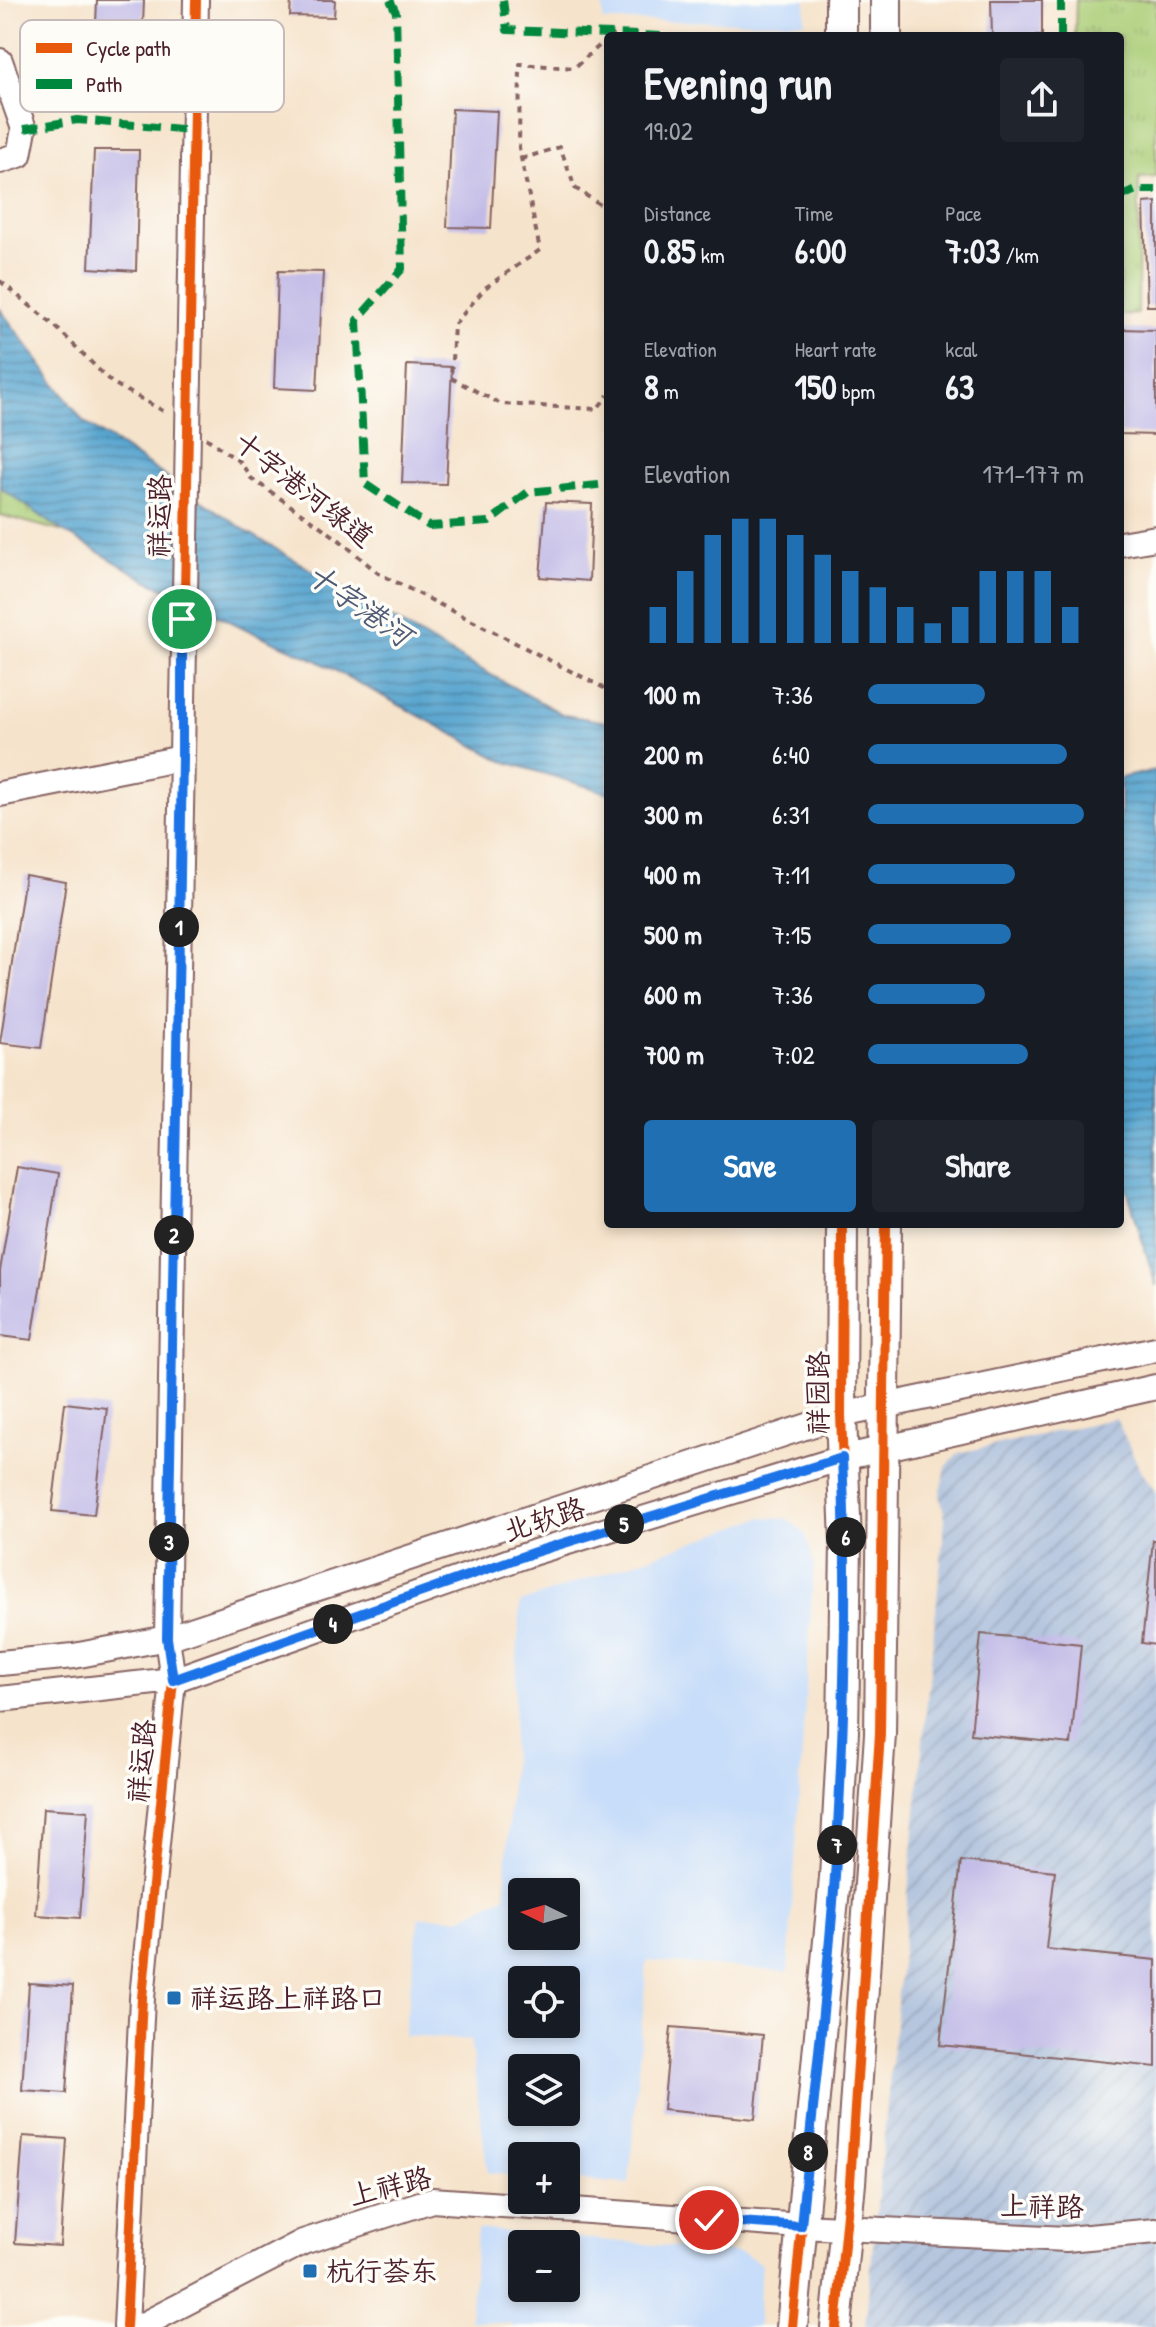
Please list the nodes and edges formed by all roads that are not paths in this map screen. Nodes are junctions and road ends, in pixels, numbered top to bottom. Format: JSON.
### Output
{"nodes":[{"id":1,"x":196,"y":0,"type":"edge"},
{"id":2,"x":841,"y":0,"type":"edge"},
{"id":3,"x":886,"y":0,"type":"edge"},
{"id":4,"x":195,"y":20,"type":"edge"},
{"id":5,"x":841,"y":32,"type":"edge"},
{"id":6,"x":886,"y":32,"type":"edge"},
{"id":7,"x":0,"y":61,"type":"edge"},
{"id":8,"x":193,"y":112,"type":"edge"},
{"id":9,"x":0,"y":161,"type":"edge"},
{"id":10,"x":1156,"y":538,"type":"edge"},
{"id":11,"x":1124,"y":543,"type":"edge"},
{"id":12,"x":182,"y":758,"type":"junction"},
{"id":13,"x":0,"y":794,"type":"edge"},
{"id":14,"x":842,"y":1228,"type":"edge"},
{"id":15,"x":886,"y":1228,"type":"edge"},
{"id":16,"x":1156,"y":1349,"type":"edge"},
{"id":17,"x":1156,"y":1387,"type":"edge"},
{"id":18,"x":884,"y":1406,"type":"junction"},
{"id":19,"x":841,"y":1415,"type":"junction"},
{"id":20,"x":883,"y":1448,"type":"junction"},
{"id":21,"x":842,"y":1458,"type":"junction"},
{"id":22,"x":167,"y":1638,"type":"junction"},
{"id":23,"x":0,"y":1663,"type":"edge"},
{"id":24,"x":173,"y":1680,"type":"junction"},
{"id":25,"x":0,"y":1699,"type":"edge"},
{"id":26,"x":801,"y":2226,"type":"junction"},
{"id":27,"x":845,"y":2229,"type":"junction"},
{"id":28,"x":1156,"y":2231,"type":"edge"},
{"id":29,"x":126,"y":2327,"type":"edge"},
{"id":30,"x":139,"y":2327,"type":"edge"},
{"id":31,"x":792,"y":2327,"type":"edge"},
{"id":32,"x":836,"y":2327,"type":"edge"}],
"edges":[{"from":1,"to":4,"type":"street","name":"祥运路"},
{"from":2,"to":5,"type":"main road"},
{"from":3,"to":6,"type":"main road"},
{"from":7,"to":9,"type":"street"},
{"from":8,"to":12,"type":"street","name":"祥运路"},
{"from":10,"to":11,"type":"street"},
{"from":12,"to":13,"type":"street"},
{"from":12,"to":22,"type":"street","name":"祥运路"},
{"from":14,"to":19,"type":"main road","name":"祥园路"},
{"from":15,"to":18,"type":"main road"},
{"from":16,"to":18,"type":"street","name":"北软路"},
{"from":17,"to":20,"type":"street","name":"北软路"},
{"from":18,"to":19,"type":"street","name":"北软路"},
{"from":18,"to":20,"type":"main road"},
{"from":19,"to":21,"type":"main road","name":"祥园路"},
{"from":19,"to":22,"type":"street","name":"北软路"},
{"from":20,"to":21,"type":"street","name":"北软路"},
{"from":20,"to":27,"type":"main road"},
{"from":21,"to":24,"type":"street","name":"北软路"},
{"from":21,"to":26,"type":"main road","name":"祥园路"},
{"from":22,"to":23,"type":"street","name":"北软路"},
{"from":22,"to":24,"type":"street","name":"祥运路"},
{"from":24,"to":25,"type":"street","name":"北软路"},
{"from":24,"to":29,"type":"street","name":"祥运路"},
{"from":26,"to":27,"type":"street","name":"上祥路"},
{"from":26,"to":30,"type":"street","name":"上祥路"},
{"from":26,"to":31,"type":"main road","name":"祥园路"},
{"from":27,"to":28,"type":"street","name":"上祥路"},
{"from":27,"to":32,"type":"main road"}]}
